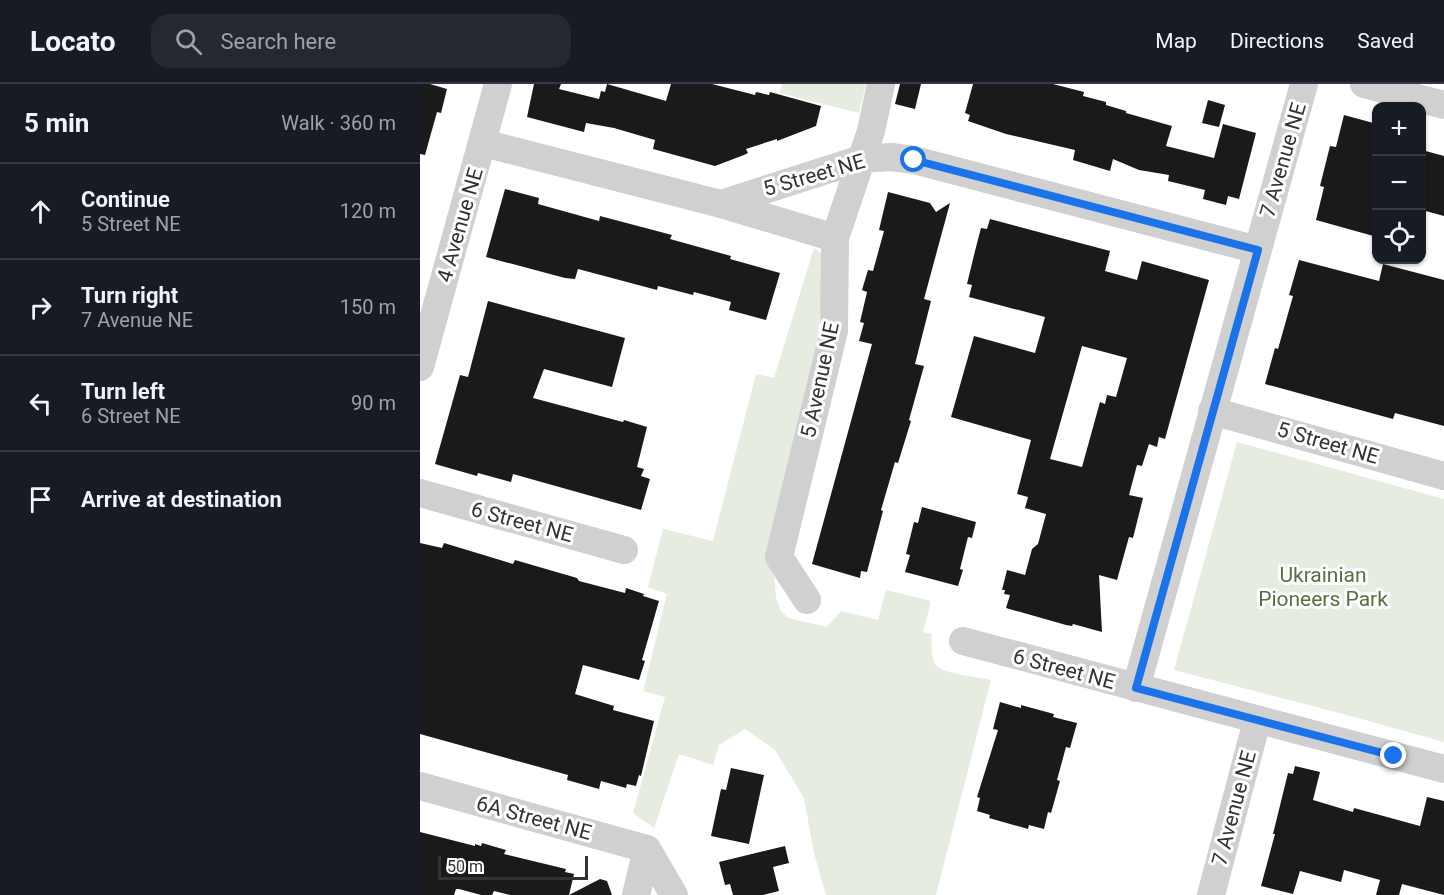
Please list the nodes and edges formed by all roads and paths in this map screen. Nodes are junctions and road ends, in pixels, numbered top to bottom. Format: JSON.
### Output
{"nodes":[{"id":1,"x":498,"y":84,"type":"edge"},
{"id":2,"x":881,"y":84,"type":"edge"},
{"id":3,"x":1304,"y":84,"type":"edge"},
{"id":4,"x":1364,"y":84,"type":"edge"},
{"id":5,"x":1444,"y":105,"type":"edge"},
{"id":6,"x":483,"y":143,"type":"junction"},
{"id":7,"x":861,"y":159,"type":"junction"},
{"id":8,"x":721,"y":204,"type":"junction"},
{"id":9,"x":835,"y":238,"type":"junction"},
{"id":10,"x":1258,"y":250,"type":"junction"},
{"id":11,"x":420,"y":367,"type":"edge"},
{"id":12,"x":1212,"y":411,"type":"junction"},
{"id":13,"x":1444,"y":476,"type":"edge"},
{"id":14,"x":420,"y":494,"type":"edge"},
{"id":15,"x":624,"y":550,"type":"dead end"},
{"id":16,"x":807,"y":600,"type":"dead end"},
{"id":17,"x":963,"y":641,"type":"dead end"},
{"id":18,"x":1136,"y":688,"type":"junction"},
{"id":19,"x":1257,"y":721,"type":"junction"},
{"id":20,"x":1444,"y":769,"type":"edge"},
{"id":21,"x":420,"y":786,"type":"edge"},
{"id":22,"x":648,"y":849,"type":"junction"},
{"id":23,"x":636,"y":895,"type":"edge"},
{"id":24,"x":674,"y":895,"type":"edge"},
{"id":25,"x":1211,"y":895,"type":"edge"}],
"edges":[{"from":1,"to":6,"type":"street","name":"4 Avenue NE"},
{"from":2,"to":7,"type":"street","name":"5 Avenue NE"},
{"from":3,"to":10,"type":"street","name":"7 Avenue NE"},
{"from":4,"to":5,"type":"street"},
{"from":6,"to":8,"type":"street","name":"5 Street NE"},
{"from":6,"to":11,"type":"street","name":"4 Avenue NE"},
{"from":7,"to":8,"type":"street","name":"5 Street NE"},
{"from":7,"to":9,"type":"street","name":"5 Avenue NE"},
{"from":7,"to":10,"type":"street","name":"5 Street NE"},
{"from":8,"to":9,"type":"street","name":"5 Street NE"},
{"from":9,"to":16,"type":"street","name":"5 Avenue NE"},
{"from":10,"to":12,"type":"street","name":"7 Avenue NE"},
{"from":12,"to":13,"type":"street","name":"5 Street NE"},
{"from":12,"to":18,"type":"street","name":"7 Avenue NE"},
{"from":14,"to":15,"type":"street","name":"6 Street NE"},
{"from":17,"to":18,"type":"street","name":"6 Street NE"},
{"from":18,"to":19,"type":"street","name":"6 Street NE"},
{"from":19,"to":20,"type":"street","name":"6 Street NE"},
{"from":19,"to":25,"type":"street","name":"7 Avenue NE"},
{"from":21,"to":22,"type":"street","name":"6A Street NE"},
{"from":22,"to":23,"type":"street"},
{"from":22,"to":24,"type":"street"}]}
